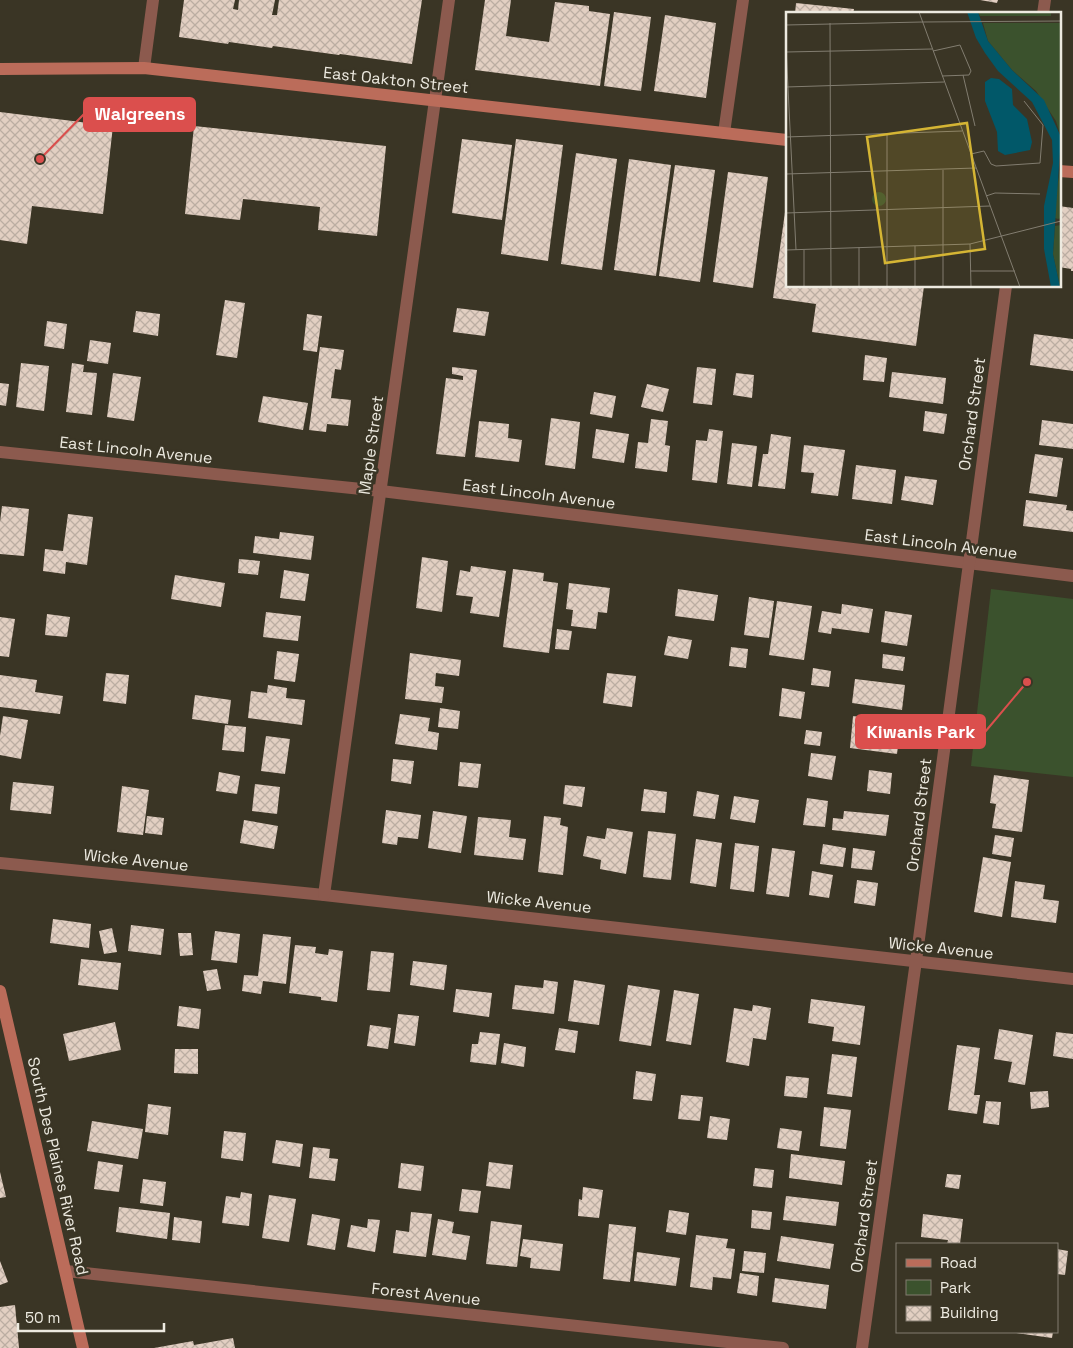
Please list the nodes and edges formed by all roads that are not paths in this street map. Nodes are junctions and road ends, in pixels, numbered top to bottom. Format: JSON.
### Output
{"nodes":[{"id":1,"x":153,"y":0,"type":"edge"},
{"id":2,"x":449,"y":0,"type":"edge"},
{"id":3,"x":743,"y":0,"type":"edge"},
{"id":4,"x":144,"y":68,"type":"junction"},
{"id":5,"x":0,"y":69,"type":"edge"},
{"id":6,"x":435,"y":101,"type":"junction"},
{"id":7,"x":724,"y":133,"type":"junction"},
{"id":8,"x":786,"y":140,"type":"edge"},
{"id":9,"x":1060,"y":171,"type":"edge"},
{"id":10,"x":1073,"y":172,"type":"edge"},
{"id":11,"x":1006,"y":288,"type":"edge"},
{"id":12,"x":0,"y":452,"type":"edge"},
{"id":13,"x":381,"y":491,"type":"junction"},
{"id":14,"x":968,"y":564,"type":"junction"},
{"id":15,"x":1073,"y":576,"type":"edge"},
{"id":16,"x":0,"y":863,"type":"edge"},
{"id":17,"x":324,"y":895,"type":"junction"},
{"id":18,"x":916,"y":961,"type":"junction"},
{"id":19,"x":1073,"y":979,"type":"edge"},
{"id":20,"x":0,"y":991,"type":"edge"},
{"id":21,"x":4,"y":1022,"type":"edge"},
{"id":22,"x":66,"y":1272,"type":"junction"},
{"id":23,"x":83,"y":1348,"type":"edge"},
{"id":24,"x":783,"y":1348,"type":"edge"},
{"id":25,"x":862,"y":1348,"type":"edge"}],
"edges":[{"from":1,"to":4,"type":"street"},
{"from":2,"to":6,"type":"street","name":"Maple Street"},
{"from":3,"to":7,"type":"street"},
{"from":4,"to":5,"type":"main road","name":"East Oakton Street"},
{"from":4,"to":6,"type":"main road","name":"East Oakton Street"},
{"from":6,"to":7,"type":"main road","name":"East Oakton Street"},
{"from":6,"to":13,"type":"street","name":"Maple Street"},
{"from":7,"to":8,"type":"main road","name":"East Oakton Street"},
{"from":9,"to":10,"type":"main road"},
{"from":11,"to":14,"type":"street","name":"Orchard Street"},
{"from":12,"to":13,"type":"street","name":"East Lincoln Avenue"},
{"from":13,"to":14,"type":"street","name":"East Lincoln Avenue"},
{"from":13,"to":17,"type":"street","name":"Maple Street"},
{"from":14,"to":15,"type":"street","name":"East Lincoln Avenue"},
{"from":14,"to":18,"type":"street","name":"Orchard Street"},
{"from":16,"to":17,"type":"street","name":"Wicke Avenue"},
{"from":17,"to":18,"type":"street","name":"Wicke Avenue"},
{"from":18,"to":19,"type":"street","name":"Wicke Avenue"},
{"from":18,"to":25,"type":"street","name":"Orchard Street"},
{"from":20,"to":21,"type":"main road","name":"South Des Plaines River Road"},
{"from":21,"to":22,"type":"main road","name":"South Des Plaines River Road"},
{"from":22,"to":23,"type":"main road","name":"South Des Plaines River Road"},
{"from":22,"to":24,"type":"street","name":"Forest Avenue"}]}
